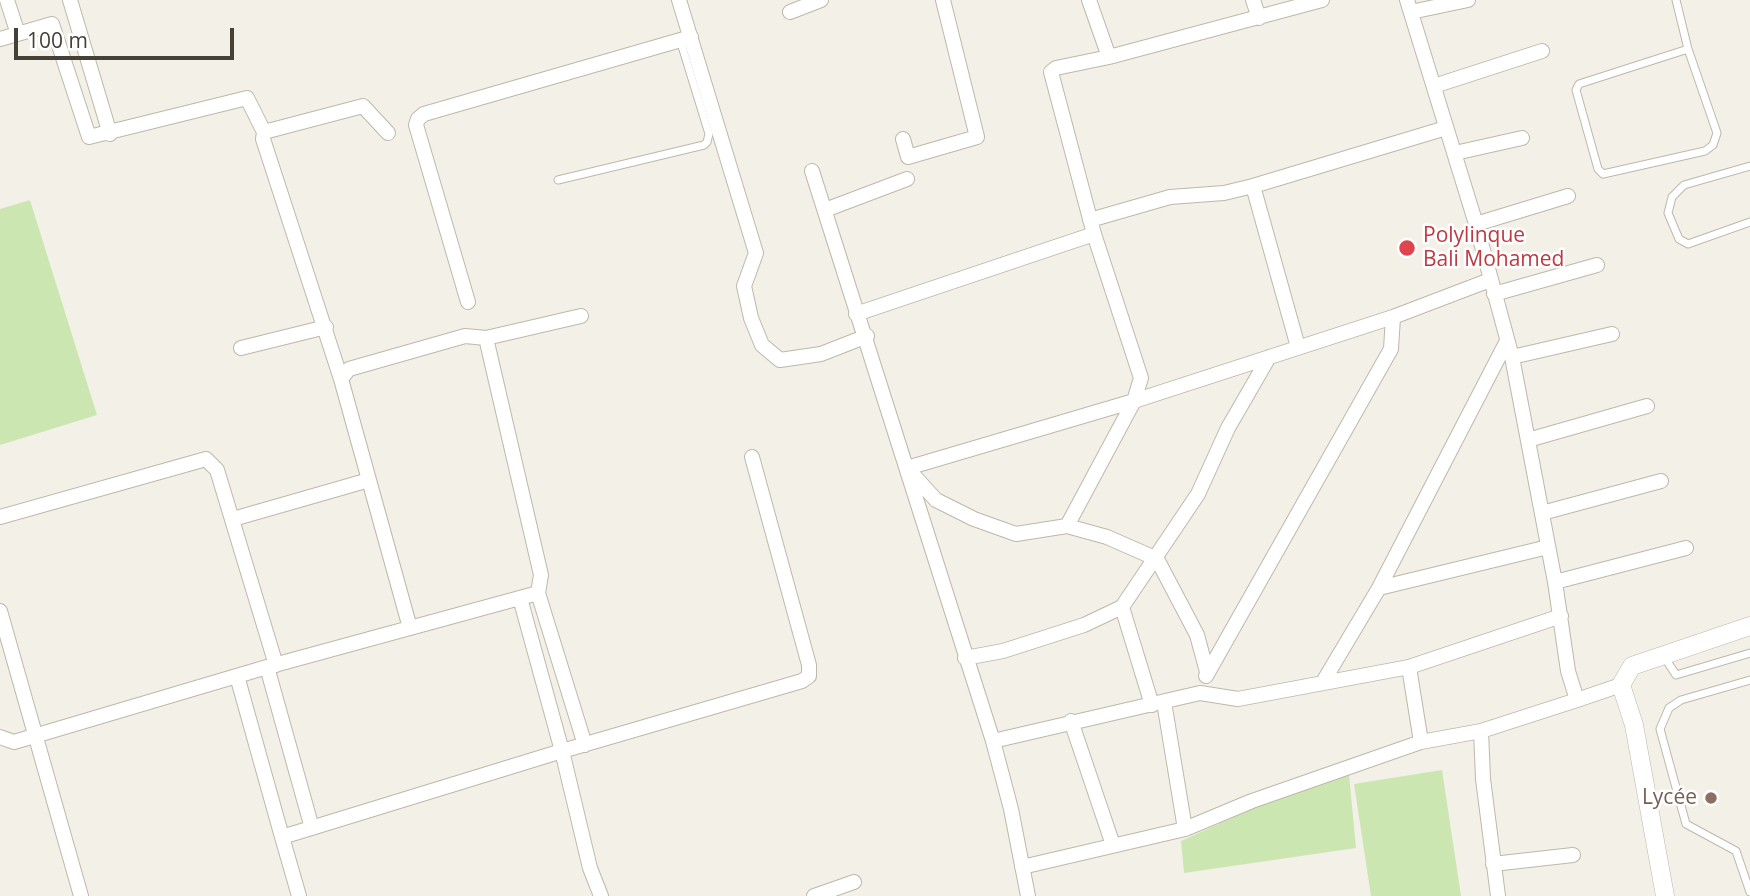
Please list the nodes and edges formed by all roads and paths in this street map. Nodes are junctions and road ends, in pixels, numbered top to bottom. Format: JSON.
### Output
{"nodes":[{"id":1,"x":8,"y":0,"type":"edge"},
{"id":2,"x":70,"y":0,"type":"edge"},
{"id":3,"x":679,"y":0,"type":"edge"},
{"id":4,"x":821,"y":0,"type":"edge"},
{"id":5,"x":943,"y":0,"type":"edge"},
{"id":6,"x":1089,"y":0,"type":"edge"},
{"id":7,"x":1253,"y":0,"type":"edge"},
{"id":8,"x":1322,"y":0,"type":"edge"},
{"id":9,"x":1468,"y":0,"type":"edge"},
{"id":10,"x":1676,"y":0,"type":"edge"},
{"id":11,"x":1409,"y":6,"type":"edge"},
{"id":12,"x":790,"y":12,"type":"dead end"},
{"id":13,"x":1259,"y":18,"type":"junction"},
{"id":14,"x":17,"y":32,"type":"junction"},
{"id":15,"x":0,"y":39,"type":"edge"},
{"id":16,"x":686,"y":40,"type":"junction"},
{"id":17,"x":1688,"y":49,"type":"junction"},
{"id":18,"x":1542,"y":51,"type":"dead end"},
{"id":19,"x":1109,"y":57,"type":"junction"},
{"id":20,"x":1434,"y":86,"type":"junction"},
{"id":21,"x":1446,"y":128,"type":"junction"},
{"id":22,"x":264,"y":132,"type":"junction"},
{"id":23,"x":388,"y":133,"type":"dead end"},
{"id":24,"x":110,"y":134,"type":"junction"},
{"id":25,"x":903,"y":138,"type":"dead end"},
{"id":26,"x":1522,"y":138,"type":"dead end"},
{"id":27,"x":1455,"y":153,"type":"junction"},
{"id":28,"x":1750,"y":166,"type":"edge"},
{"id":29,"x":812,"y":171,"type":"dead end"},
{"id":30,"x":907,"y":179,"type":"dead end"},
{"id":31,"x":558,"y":180,"type":"dead end"},
{"id":32,"x":1253,"y":186,"type":"junction"},
{"id":33,"x":1568,"y":196,"type":"dead end"},
{"id":34,"x":825,"y":210,"type":"junction"},
{"id":35,"x":1090,"y":219,"type":"junction"},
{"id":36,"x":1750,"y":222,"type":"edge"},
{"id":37,"x":1476,"y":224,"type":"junction"},
{"id":38,"x":1094,"y":234,"type":"junction"},
{"id":39,"x":1597,"y":265,"type":"dead end"},
{"id":40,"x":1492,"y":287,"type":"junction"},
{"id":41,"x":468,"y":302,"type":"dead end"},
{"id":42,"x":856,"y":314,"type":"junction"},
{"id":43,"x":581,"y":316,"type":"dead end"},
{"id":44,"x":1393,"y":317,"type":"junction"},
{"id":45,"x":326,"y":327,"type":"junction"},
{"id":46,"x":1612,"y":334,"type":"dead end"},
{"id":47,"x":867,"y":336,"type":"junction"},
{"id":48,"x":485,"y":338,"type":"junction"},
{"id":49,"x":1507,"y":341,"type":"junction"},
{"id":50,"x":1298,"y":347,"type":"junction"},
{"id":51,"x":241,"y":348,"type":"dead end"},
{"id":52,"x":1269,"y":357,"type":"junction"},
{"id":53,"x":1512,"y":357,"type":"junction"},
{"id":54,"x":341,"y":379,"type":"junction"},
{"id":55,"x":1134,"y":401,"type":"junction"},
{"id":56,"x":1647,"y":407,"type":"dead end"},
{"id":57,"x":1528,"y":440,"type":"junction"},
{"id":58,"x":752,"y":457,"type":"dead end"},
{"id":59,"x":907,"y":468,"type":"junction"},
{"id":60,"x":369,"y":480,"type":"junction"},
{"id":61,"x":1661,"y":481,"type":"dead end"},
{"id":62,"x":1542,"y":513,"type":"junction"},
{"id":63,"x":0,"y":517,"type":"edge"},
{"id":64,"x":233,"y":519,"type":"junction"},
{"id":65,"x":1067,"y":526,"type":"junction"},
{"id":66,"x":1548,"y":547,"type":"junction"},
{"id":67,"x":1686,"y":548,"type":"dead end"},
{"id":68,"x":1157,"y":559,"type":"junction"},
{"id":69,"x":1555,"y":582,"type":"junction"},
{"id":70,"x":1380,"y":588,"type":"junction"},
{"id":71,"x":538,"y":593,"type":"junction"},
{"id":72,"x":520,"y":598,"type":"junction"},
{"id":73,"x":1122,"y":607,"type":"junction"},
{"id":74,"x":0,"y":611,"type":"edge"},
{"id":75,"x":1561,"y":616,"type":"junction"},
{"id":76,"x":1750,"y":626,"type":"edge"},
{"id":77,"x":410,"y":628,"type":"junction"},
{"id":78,"x":1750,"y":653,"type":"edge"},
{"id":79,"x":1663,"y":654,"type":"junction"},
{"id":80,"x":965,"y":658,"type":"junction"},
{"id":81,"x":271,"y":666,"type":"junction"},
{"id":82,"x":1409,"y":667,"type":"junction"},
{"id":83,"x":1207,"y":672,"type":"junction"},
{"id":84,"x":237,"y":676,"type":"junction"},
{"id":85,"x":1750,"y":680,"type":"edge"},
{"id":86,"x":1323,"y":682,"type":"junction"},
{"id":87,"x":1621,"y":685,"type":"junction"},
{"id":88,"x":1200,"y":693,"type":"junction"},
{"id":89,"x":1577,"y":700,"type":"junction"},
{"id":90,"x":1158,"y":703,"type":"junction"},
{"id":91,"x":1071,"y":721,"type":"junction"},
{"id":92,"x":1481,"y":731,"type":"junction"},
{"id":93,"x":33,"y":736,"type":"junction"},
{"id":94,"x":0,"y":737,"type":"edge"},
{"id":95,"x":993,"y":741,"type":"junction"},
{"id":96,"x":1421,"y":741,"type":"junction"},
{"id":97,"x":585,"y":745,"type":"junction"},
{"id":98,"x":562,"y":751,"type":"junction"},
{"id":99,"x":312,"y":828,"type":"junction"},
{"id":100,"x":1185,"y":829,"type":"junction"},
{"id":101,"x":282,"y":837,"type":"junction"},
{"id":102,"x":1113,"y":845,"type":"junction"},
{"id":103,"x":1573,"y":855,"type":"dead end"},
{"id":104,"x":1493,"y":864,"type":"junction"},
{"id":105,"x":1022,"y":867,"type":"junction"},
{"id":106,"x":854,"y":882,"type":"dead end"},
{"id":107,"x":1750,"y":892,"type":"edge"},
{"id":108,"x":81,"y":896,"type":"edge"},
{"id":109,"x":299,"y":896,"type":"edge"},
{"id":110,"x":601,"y":896,"type":"edge"},
{"id":111,"x":814,"y":896,"type":"edge"},
{"id":112,"x":1028,"y":896,"type":"edge"},
{"id":113,"x":1498,"y":896,"type":"edge"},
{"id":114,"x":1665,"y":896,"type":"edge"}],
"edges":[{"from":1,"to":14,"type":"street"},
{"from":2,"to":24,"type":"street"},
{"from":3,"to":16,"type":"street"},
{"from":4,"to":12,"type":"street"},
{"from":5,"to":25,"type":"street"},
{"from":6,"to":19,"type":"street"},
{"from":7,"to":13,"type":"street"},
{"from":8,"to":13,"type":"street"},
{"from":9,"to":11,"type":"street"},
{"from":10,"to":17,"type":"lane"},
{"from":11,"to":20,"type":"street"},
{"from":13,"to":19,"type":"street"},
{"from":14,"to":15,"type":"street"},
{"from":14,"to":24,"type":"street"},
{"from":16,"to":31,"type":"lane"},
{"from":16,"to":41,"type":"street"},
{"from":16,"to":47,"type":"street"},
{"from":17,"to":17,"type":"lane"},
{"from":18,"to":20,"type":"street"},
{"from":19,"to":35,"type":"street"},
{"from":20,"to":21,"type":"street"},
{"from":21,"to":27,"type":"street"},
{"from":21,"to":32,"type":"street"},
{"from":22,"to":23,"type":"street"},
{"from":22,"to":24,"type":"street"},
{"from":22,"to":45,"type":"street"},
{"from":26,"to":27,"type":"street"},
{"from":27,"to":37,"type":"street"},
{"from":28,"to":36,"type":"lane"},
{"from":29,"to":34,"type":"street"},
{"from":30,"to":34,"type":"street"},
{"from":32,"to":35,"type":"street"},
{"from":32,"to":50,"type":"street"},
{"from":33,"to":37,"type":"street"},
{"from":34,"to":42,"type":"street"},
{"from":35,"to":38,"type":"street"},
{"from":37,"to":40,"type":"street"},
{"from":38,"to":42,"type":"street"},
{"from":38,"to":55,"type":"street"},
{"from":39,"to":40,"type":"street"},
{"from":40,"to":44,"type":"street"},
{"from":40,"to":49,"type":"street"},
{"from":42,"to":47,"type":"street"},
{"from":43,"to":48,"type":"street"},
{"from":44,"to":50,"type":"street"},
{"from":44,"to":83,"type":"street"},
{"from":45,"to":51,"type":"street"},
{"from":45,"to":54,"type":"street"},
{"from":46,"to":53,"type":"street"},
{"from":47,"to":59,"type":"street"},
{"from":48,"to":54,"type":"street"},
{"from":48,"to":71,"type":"street"},
{"from":49,"to":53,"type":"street"},
{"from":49,"to":70,"type":"street"},
{"from":50,"to":52,"type":"street"},
{"from":52,"to":55,"type":"street"},
{"from":52,"to":68,"type":"street"},
{"from":53,"to":57,"type":"street"},
{"from":54,"to":60,"type":"street"},
{"from":55,"to":59,"type":"street"},
{"from":55,"to":65,"type":"street"},
{"from":56,"to":57,"type":"street"},
{"from":57,"to":62,"type":"street"},
{"from":58,"to":97,"type":"street"},
{"from":59,"to":65,"type":"street"},
{"from":59,"to":80,"type":"street"},
{"from":60,"to":64,"type":"street"},
{"from":60,"to":77,"type":"street"},
{"from":61,"to":62,"type":"street"},
{"from":62,"to":66,"type":"street"},
{"from":63,"to":64,"type":"street"},
{"from":64,"to":81,"type":"street"},
{"from":65,"to":68,"type":"street"},
{"from":66,"to":69,"type":"street"},
{"from":66,"to":70,"type":"street"},
{"from":67,"to":69,"type":"street"},
{"from":68,"to":73,"type":"street"},
{"from":68,"to":83,"type":"street"},
{"from":69,"to":75,"type":"street"},
{"from":70,"to":86,"type":"street"},
{"from":71,"to":72,"type":"street"},
{"from":71,"to":97,"type":"street"},
{"from":72,"to":77,"type":"street"},
{"from":72,"to":98,"type":"street"},
{"from":73,"to":80,"type":"street"},
{"from":73,"to":90,"type":"street"},
{"from":74,"to":93,"type":"street"},
{"from":75,"to":82,"type":"street"},
{"from":75,"to":89,"type":"street"},
{"from":76,"to":79,"type":"street"},
{"from":77,"to":81,"type":"street"},
{"from":78,"to":79,"type":"lane"},
{"from":79,"to":87,"type":"street"},
{"from":80,"to":95,"type":"street"},
{"from":81,"to":84,"type":"street"},
{"from":81,"to":99,"type":"street"},
{"from":82,"to":86,"type":"street"},
{"from":82,"to":96,"type":"street"},
{"from":83,"to":88,"type":"street"},
{"from":84,"to":93,"type":"street"},
{"from":84,"to":101,"type":"street"},
{"from":85,"to":107,"type":"lane"},
{"from":86,"to":88,"type":"street"},
{"from":87,"to":89,"type":"street"},
{"from":87,"to":114,"type":"street"},
{"from":88,"to":90,"type":"street"},
{"from":89,"to":92,"type":"street"},
{"from":90,"to":91,"type":"street"},
{"from":90,"to":100,"type":"street"},
{"from":91,"to":95,"type":"street"},
{"from":91,"to":102,"type":"street"},
{"from":92,"to":96,"type":"street"},
{"from":92,"to":104,"type":"street"},
{"from":93,"to":94,"type":"street"},
{"from":93,"to":108,"type":"street"},
{"from":95,"to":105,"type":"street"},
{"from":96,"to":100,"type":"street"},
{"from":97,"to":98,"type":"street"},
{"from":98,"to":99,"type":"street"},
{"from":98,"to":110,"type":"street"},
{"from":99,"to":101,"type":"street"},
{"from":100,"to":102,"type":"street"},
{"from":101,"to":109,"type":"street"},
{"from":102,"to":105,"type":"street"},
{"from":103,"to":104,"type":"street"},
{"from":104,"to":113,"type":"street"},
{"from":105,"to":112,"type":"street"},
{"from":106,"to":111,"type":"street"}]}
